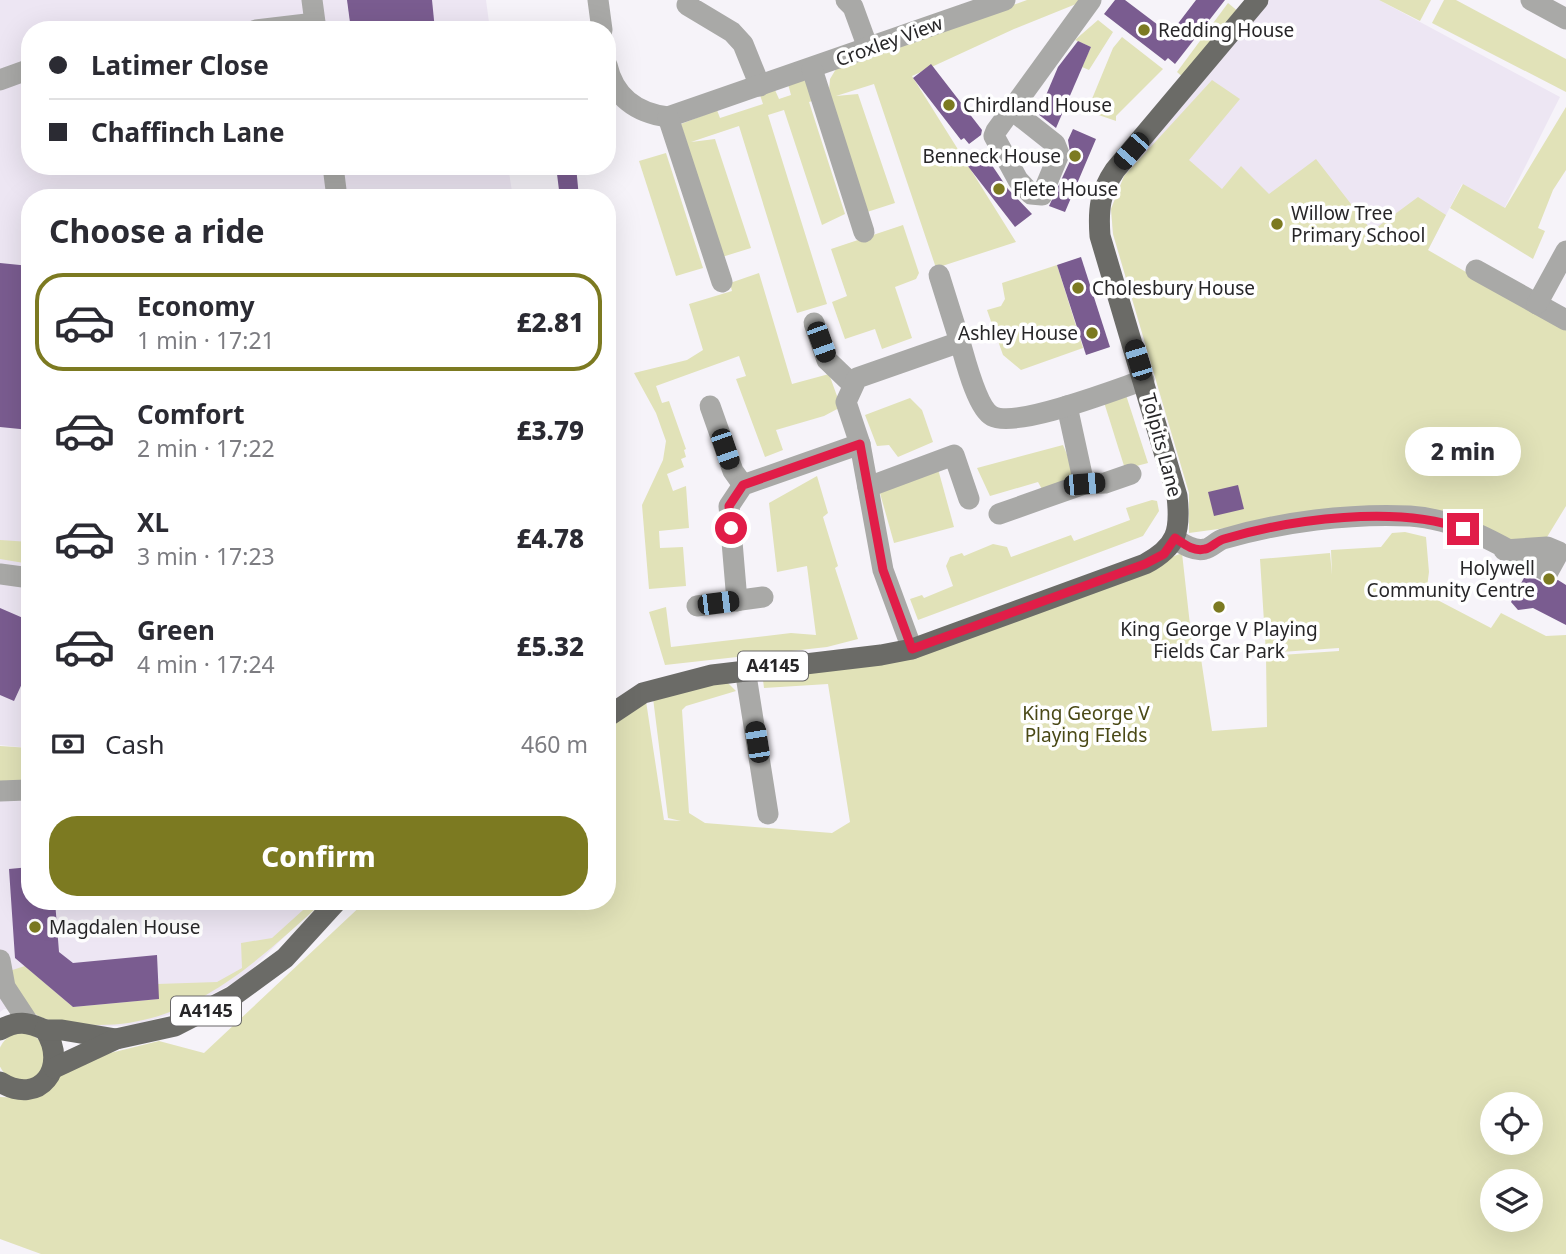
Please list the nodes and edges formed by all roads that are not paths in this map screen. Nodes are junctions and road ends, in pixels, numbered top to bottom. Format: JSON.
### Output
{"nodes":[{"id":1,"x":312,"y":0,"type":"edge"},
{"id":2,"x":598,"y":0,"type":"edge"},
{"id":3,"x":689,"y":0,"type":"edge"},
{"id":4,"x":846,"y":0,"type":"edge"},
{"id":5,"x":1005,"y":0,"type":"edge"},
{"id":6,"x":1091,"y":0,"type":"edge"},
{"id":7,"x":1258,"y":0,"type":"edge"},
{"id":8,"x":1531,"y":0,"type":"edge"},
{"id":9,"x":976,"y":5,"type":"edge"},
{"id":10,"x":1566,"y":19,"type":"edge"},
{"id":11,"x":314,"y":21,"type":"edge"},
{"id":12,"x":601,"y":21,"type":"edge"},
{"id":13,"x":869,"y":48,"type":"junction"},
{"id":14,"x":812,"y":69,"type":"junction"},
{"id":15,"x":21,"y":72,"type":"edge"},
{"id":16,"x":0,"y":80,"type":"edge"},
{"id":17,"x":760,"y":86,"type":"junction"},
{"id":18,"x":616,"y":91,"type":"edge"},
{"id":19,"x":1012,"y":110,"type":"dead end"},
{"id":20,"x":668,"y":117,"type":"junction"},
{"id":21,"x":864,"y":232,"type":"dead end"},
{"id":22,"x":1566,"y":251,"type":"edge"},
{"id":23,"x":1476,"y":270,"type":"dead end"},
{"id":24,"x":939,"y":275,"type":"dead end"},
{"id":25,"x":722,"y":282,"type":"dead end"},
{"id":26,"x":1537,"y":304,"type":"junction"},
{"id":27,"x":1566,"y":320,"type":"edge"},
{"id":28,"x":814,"y":323,"type":"dead end"},
{"id":29,"x":960,"y":342,"type":"junction"},
{"id":30,"x":1144,"y":380,"type":"junction"},
{"id":31,"x":852,"y":384,"type":"junction"},
{"id":32,"x":710,"y":406,"type":"dead end"},
{"id":33,"x":1067,"y":406,"type":"junction"},
{"id":34,"x":860,"y":444,"type":"junction"},
{"id":35,"x":1131,"y":474,"type":"dead end"},
{"id":36,"x":1084,"y":484,"type":"junction"},
{"id":37,"x":743,"y":485,"type":"junction"},
{"id":38,"x":868,"y":487,"type":"junction"},
{"id":39,"x":969,"y":499,"type":"dead end"},
{"id":40,"x":999,"y":514,"type":"dead end"},
{"id":41,"x":1175,"y":538,"type":"junction"},
{"id":42,"x":1504,"y":550,"type":"dead end"},
{"id":43,"x":0,"y":574,"type":"edge"},
{"id":44,"x":21,"y":577,"type":"edge"},
{"id":45,"x":763,"y":597,"type":"dead end"},
{"id":46,"x":737,"y":601,"type":"junction"},
{"id":47,"x":697,"y":606,"type":"dead end"},
{"id":48,"x":912,"y":649,"type":"junction"},
{"id":49,"x":745,"y":669,"type":"junction"},
{"id":50,"x":616,"y":711,"type":"edge"},
{"id":51,"x":21,"y":790,"type":"edge"},
{"id":52,"x":0,"y":791,"type":"edge"},
{"id":53,"x":768,"y":814,"type":"dead end"},
{"id":54,"x":329,"y":910,"type":"edge"},
{"id":55,"x":0,"y":960,"type":"edge"},
{"id":56,"x":2,"y":997,"type":"edge"},
{"id":57,"x":36,"y":1026,"type":"junction"},
{"id":58,"x":0,"y":1030,"type":"edge"},
{"id":59,"x":116,"y":1038,"type":"junction"},
{"id":60,"x":54,"y":1068,"type":"junction"},
{"id":61,"x":4,"y":1088,"type":"edge"}],
"edges":[{"from":1,"to":11,"type":"street"},
{"from":2,"to":12,"type":"street"},
{"from":3,"to":17,"type":"street"},
{"from":4,"to":13,"type":"street"},
{"from":5,"to":9,"type":"street","name":"Croxley View"},
{"from":6,"to":19,"type":"street"},
{"from":7,"to":30,"type":"main road","name":"Tolpits Lane"},
{"from":8,"to":10,"type":"street"},
{"from":9,"to":13,"type":"street","name":"Croxley View"},
{"from":13,"to":14,"type":"street","name":"Croxley View"},
{"from":14,"to":17,"type":"street","name":"Croxley View"},
{"from":14,"to":21,"type":"street","name":"Croxley View"},
{"from":15,"to":16,"type":"street"},
{"from":17,"to":20,"type":"street","name":"Croxley View"},
{"from":18,"to":20,"type":"street"},
{"from":20,"to":25,"type":"street"},
{"from":22,"to":26,"type":"street"},
{"from":23,"to":26,"type":"street"},
{"from":24,"to":29,"type":"street"},
{"from":26,"to":27,"type":"street"},
{"from":28,"to":31,"type":"street"},
{"from":29,"to":31,"type":"street"},
{"from":29,"to":33,"type":"street"},
{"from":30,"to":33,"type":"street"},
{"from":30,"to":41,"type":"main road","name":"Tolpits Lane"},
{"from":31,"to":34,"type":"street"},
{"from":32,"to":37,"type":"street"},
{"from":33,"to":36,"type":"street"},
{"from":34,"to":37,"type":"street"},
{"from":34,"to":38,"type":"street"},
{"from":35,"to":36,"type":"street"},
{"from":36,"to":40,"type":"street"},
{"from":37,"to":46,"type":"street"},
{"from":38,"to":39,"type":"street"},
{"from":38,"to":48,"type":"street"},
{"from":41,"to":42,"type":"street"},
{"from":41,"to":48,"type":"main road","number":"A4145"},
{"from":43,"to":44,"type":"street"},
{"from":45,"to":46,"type":"street"},
{"from":46,"to":47,"type":"street"},
{"from":48,"to":49,"type":"main road","number":"A4145"},
{"from":49,"to":50,"type":"main road","number":"A4145"},
{"from":49,"to":53,"type":"street"},
{"from":51,"to":52,"type":"street"},
{"from":54,"to":59,"type":"main road","number":"A4145"},
{"from":55,"to":56,"type":"street"},
{"from":56,"to":57,"type":"street"},
{"from":57,"to":58,"type":"main road","number":"A4145"},
{"from":57,"to":59,"type":"main road","number":"A4145"},
{"from":57,"to":60,"type":"main road"},
{"from":59,"to":60,"type":"main road","number":"A4145"},
{"from":60,"to":61,"type":"main road","number":"A4145"}]}
